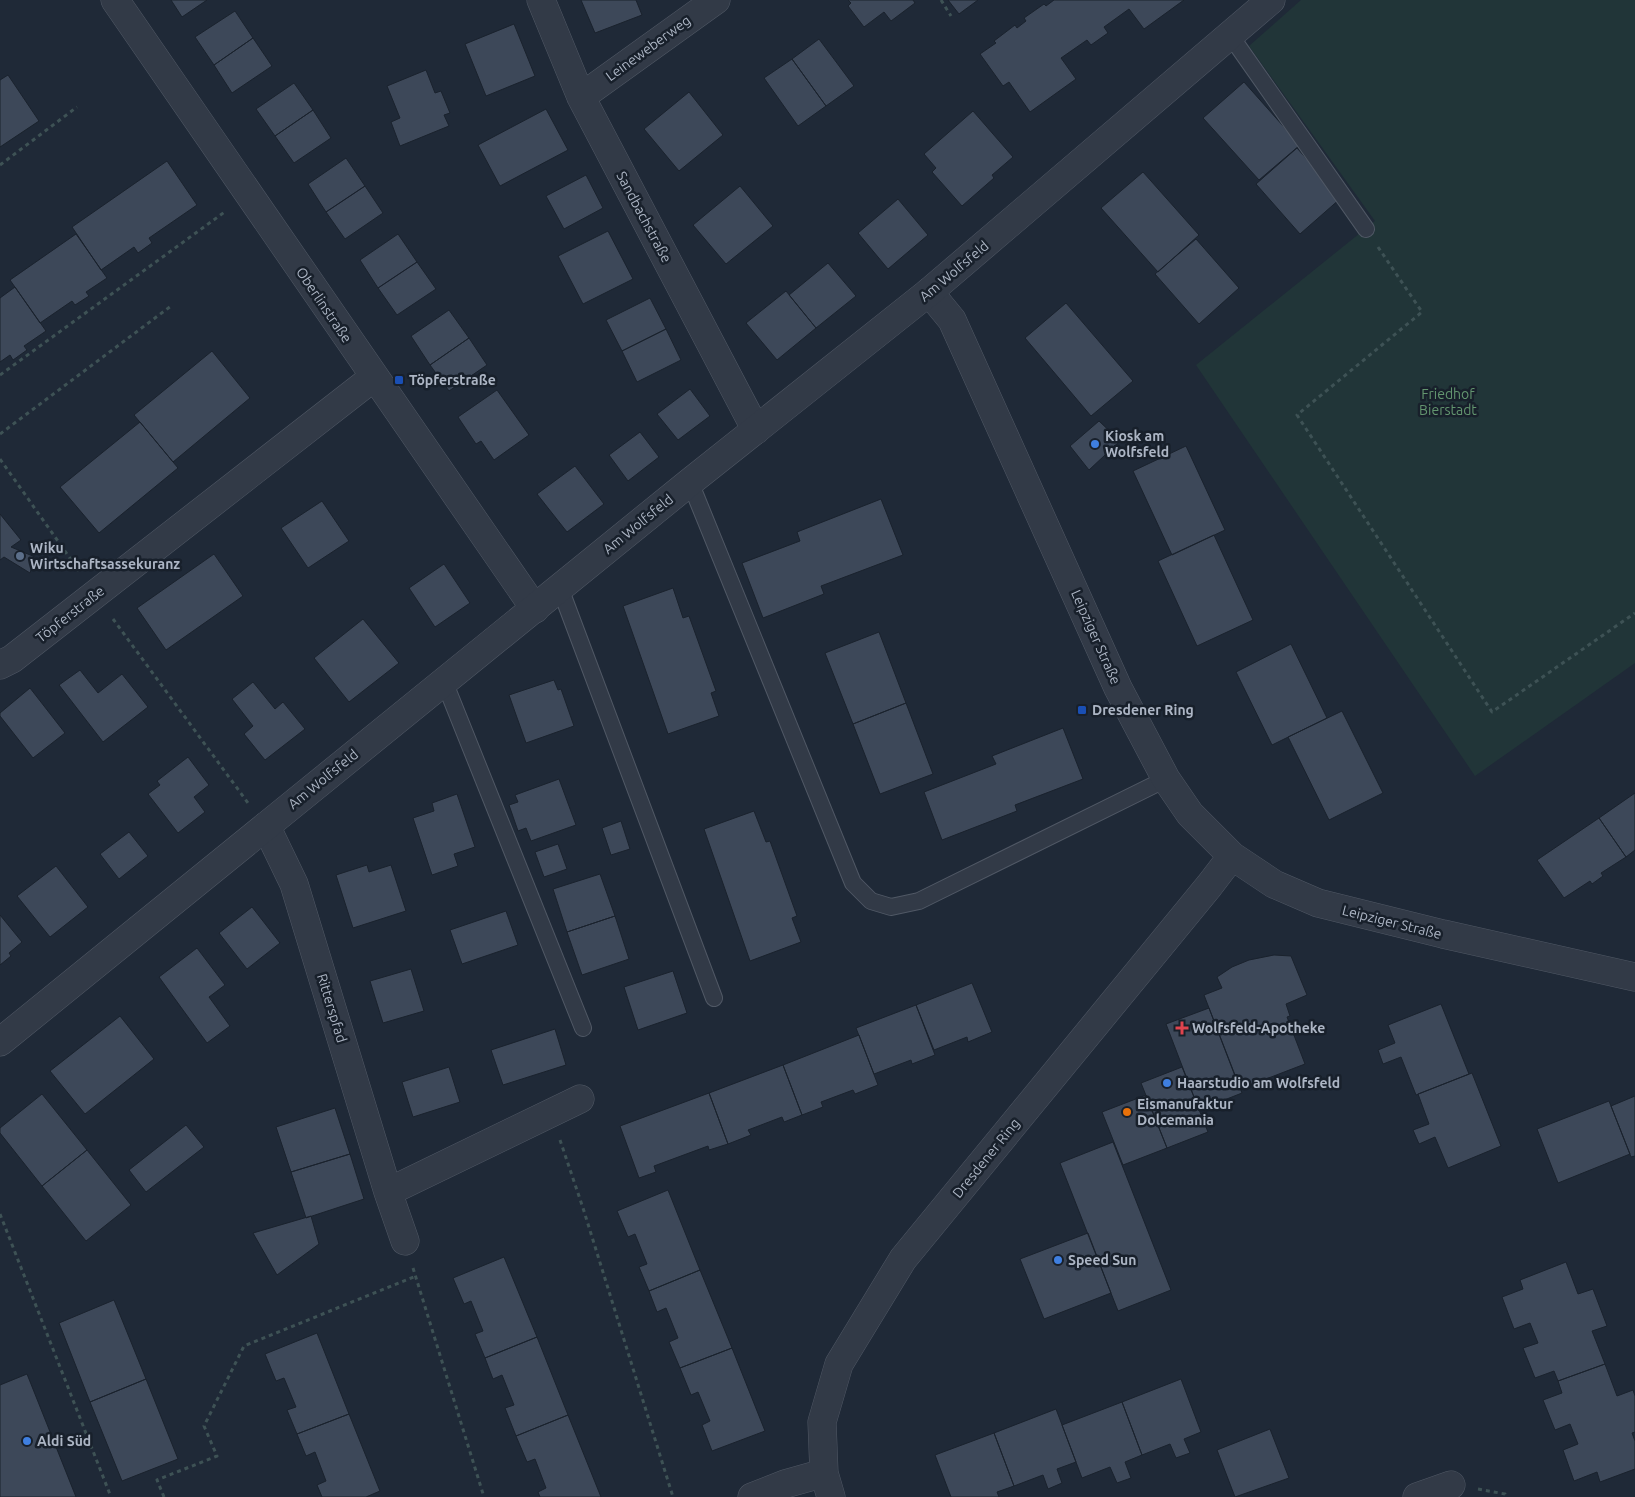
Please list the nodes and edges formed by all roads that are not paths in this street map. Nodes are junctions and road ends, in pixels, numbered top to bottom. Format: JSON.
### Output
{"nodes":[{"id":1,"x":116,"y":0,"type":"edge"},
{"id":2,"x":541,"y":0,"type":"edge"},
{"id":3,"x":716,"y":0,"type":"edge"},
{"id":4,"x":1271,"y":0,"type":"edge"},
{"id":5,"x":1230,"y":35,"type":"junction"},
{"id":6,"x":581,"y":97,"type":"junction"},
{"id":7,"x":1366,"y":229,"type":"road end"},
{"id":8,"x":930,"y":292,"type":"junction"},
{"id":9,"x":374,"y":376,"type":"junction"},
{"id":10,"x":756,"y":430,"type":"junction"},
{"id":11,"x":690,"y":482,"type":"junction"},
{"id":12,"x":560,"y":588,"type":"junction"},
{"id":13,"x":535,"y":609,"type":"junction"},
{"id":14,"x":0,"y":665,"type":"edge"},
{"id":15,"x":444,"y":681,"type":"junction"},
{"id":16,"x":1166,"y":779,"type":"junction"},
{"id":17,"x":266,"y":826,"type":"junction"},
{"id":18,"x":1232,"y":856,"type":"junction"},
{"id":19,"x":1635,"y":977,"type":"edge"},
{"id":20,"x":714,"y":998,"type":"dead end"},
{"id":21,"x":583,"y":1028,"type":"dead end"},
{"id":22,"x":0,"y":1042,"type":"edge"},
{"id":23,"x":580,"y":1099,"type":"dead end"},
{"id":24,"x":388,"y":1192,"type":"junction"},
{"id":25,"x":405,"y":1241,"type":"road end"},
{"id":26,"x":827,"y":1485,"type":"edge"},
{"id":27,"x":1450,"y":1485,"type":"dead end"},
{"id":28,"x":752,"y":1497,"type":"edge"},
{"id":29,"x":1417,"y":1497,"type":"edge"}],
"edges":[{"from":1,"to":9,"type":"street","name":"Oberlinstraße"},
{"from":2,"to":6,"type":"street","name":"Sandbachstraße"},
{"from":3,"to":6,"type":"street","name":"Leineweberweg"},
{"from":4,"to":5,"type":"street","name":"Am Wolfsfeld"},
{"from":5,"to":7,"type":"lane"},
{"from":5,"to":8,"type":"street","name":"Am Wolfsfeld"},
{"from":6,"to":10,"type":"street","name":"Sandbachstraße"},
{"from":8,"to":10,"type":"street","name":"Am Wolfsfeld"},
{"from":8,"to":16,"type":"street","name":"Leipziger Straße"},
{"from":9,"to":13,"type":"street","name":"Oberlinstraße"},
{"from":9,"to":14,"type":"street","name":"Töpferstraße"},
{"from":10,"to":11,"type":"street","name":"Am Wolfsfeld"},
{"from":11,"to":12,"type":"street","name":"Am Wolfsfeld"},
{"from":11,"to":16,"type":"lane"},
{"from":12,"to":13,"type":"street","name":"Am Wolfsfeld"},
{"from":12,"to":20,"type":"lane"},
{"from":13,"to":15,"type":"street","name":"Am Wolfsfeld"},
{"from":15,"to":17,"type":"street","name":"Am Wolfsfeld"},
{"from":15,"to":21,"type":"lane"},
{"from":16,"to":18,"type":"street","name":"Leipziger Straße"},
{"from":17,"to":22,"type":"street","name":"Am Wolfsfeld"},
{"from":17,"to":24,"type":"street","name":"Ritterspfad"},
{"from":18,"to":19,"type":"street","name":"Leipziger Straße"},
{"from":18,"to":26,"type":"street","name":"Dresdener Ring"},
{"from":23,"to":24,"type":"street"},
{"from":24,"to":25,"type":"street","name":"Ritterspfad"},
{"from":26,"to":28,"type":"street"},
{"from":27,"to":29,"type":"street"}]}
